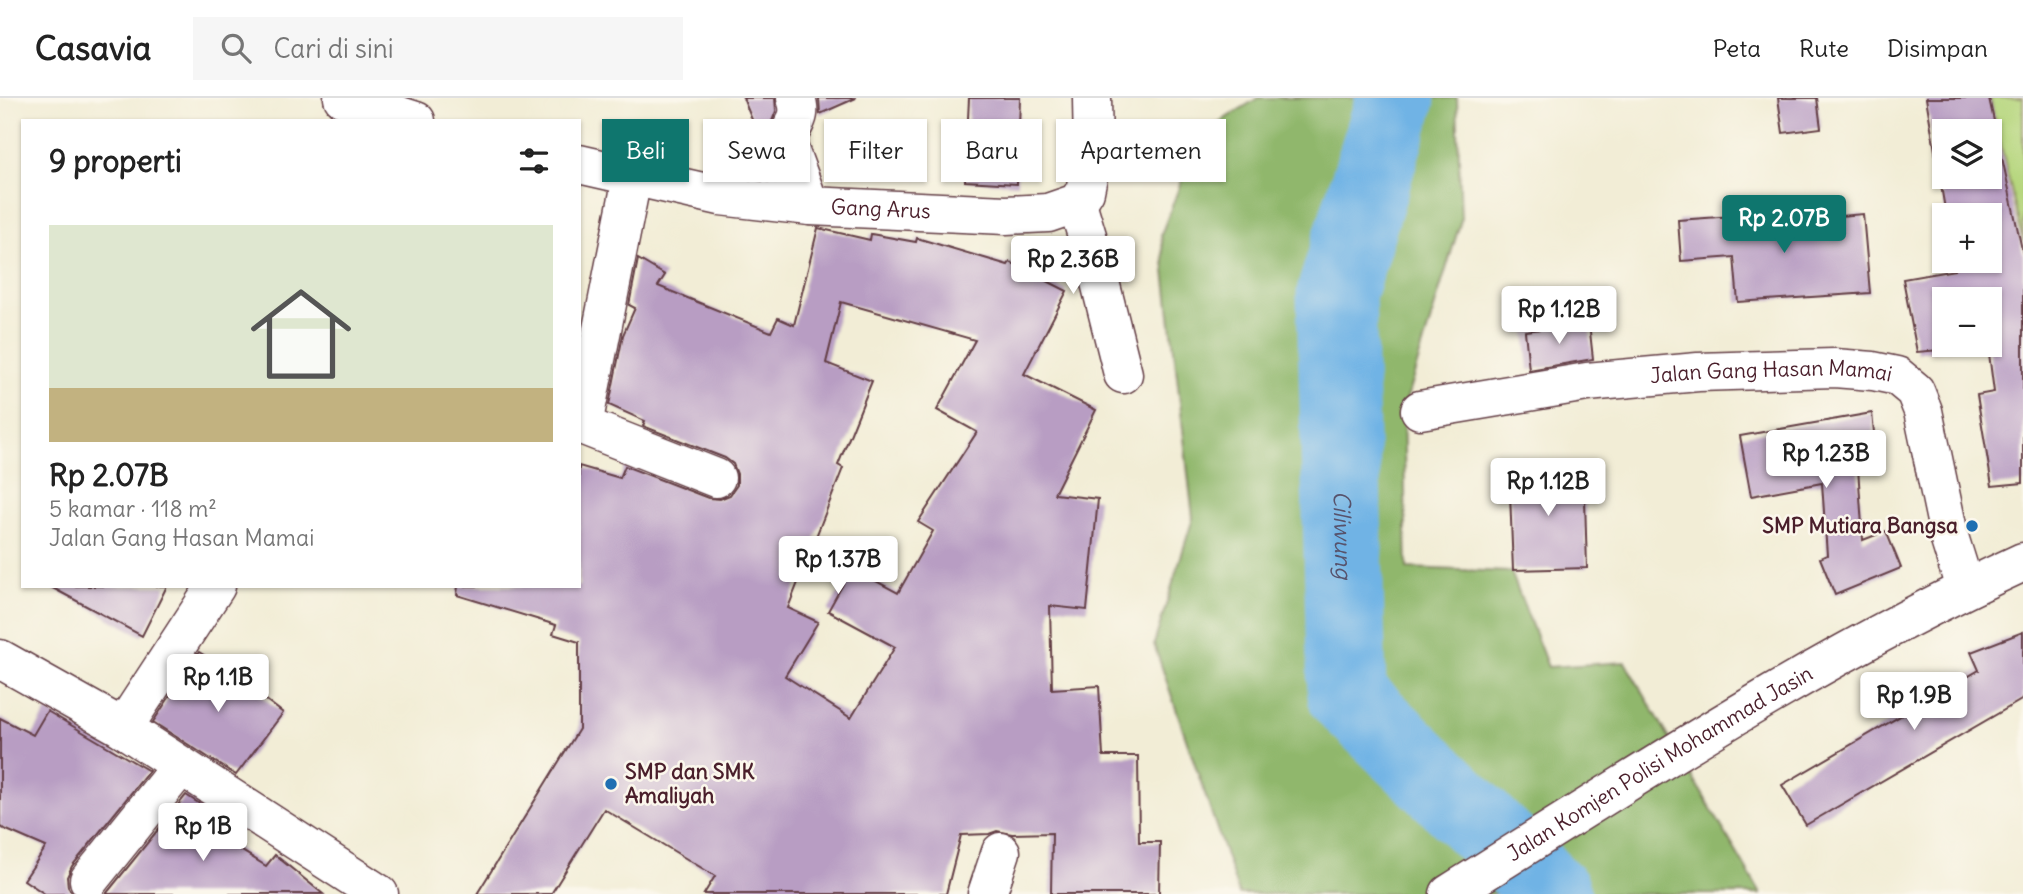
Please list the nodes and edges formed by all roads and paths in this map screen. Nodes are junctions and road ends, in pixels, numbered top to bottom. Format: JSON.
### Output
{"nodes":[{"id":1,"x":343,"y":98,"type":"edge"},
{"id":2,"x":796,"y":98,"type":"edge"},
{"id":3,"x":1093,"y":98,"type":"edge"},
{"id":4,"x":396,"y":113,"type":"edge"},
{"id":5,"x":581,"y":165,"type":"edge"},
{"id":6,"x":602,"y":170,"type":"edge"},
{"id":7,"x":631,"y":182,"type":"edge"},
{"id":8,"x":652,"y":182,"type":"edge"},
{"id":9,"x":1077,"y":203,"type":"junction"},
{"id":10,"x":810,"y":206,"type":"junction"},
{"id":11,"x":1123,"y":374,"type":"dead end"},
{"id":12,"x":1420,"y":410,"type":"dead end"},
{"id":13,"x":581,"y":424,"type":"edge"},
{"id":14,"x":716,"y":478,"type":"dead end"},
{"id":15,"x":2023,"y":562,"type":"edge"},
{"id":16,"x":215,"y":588,"type":"edge"},
{"id":17,"x":1965,"y":588,"type":"junction"},
{"id":18,"x":0,"y":659,"type":"edge"},
{"id":19,"x":123,"y":728,"type":"junction"},
{"id":20,"x":181,"y":766,"type":"junction"},
{"id":21,"x":1001,"y":852,"type":"dead end"},
{"id":22,"x":89,"y":880,"type":"dead end"},
{"id":23,"x":379,"y":894,"type":"edge"},
{"id":24,"x":987,"y":894,"type":"edge"},
{"id":25,"x":1449,"y":894,"type":"edge"}],
"edges":[{"from":1,"to":4,"type":"street"},
{"from":2,"to":10,"type":"street"},
{"from":3,"to":9,"type":"street"},
{"from":5,"to":6,"type":"street","name":"Gang Arus"},
{"from":7,"to":13,"type":"street"},
{"from":8,"to":10,"type":"street","name":"Gang Arus"},
{"from":9,"to":10,"type":"street","name":"Gang Arus"},
{"from":9,"to":11,"type":"street"},
{"from":12,"to":17,"type":"street","name":"Jalan Gang Hasan Mamai"},
{"from":13,"to":14,"type":"street"},
{"from":15,"to":17,"type":"street","name":"Jalan Komjen Polisi Mohammad Jasin"},
{"from":16,"to":19,"type":"street"},
{"from":17,"to":25,"type":"street","name":"Jalan Komjen Polisi Mohammad Jasin"},
{"from":18,"to":19,"type":"street"},
{"from":19,"to":20,"type":"street"},
{"from":20,"to":22,"type":"street"},
{"from":20,"to":23,"type":"street"},
{"from":21,"to":24,"type":"street"}]}
